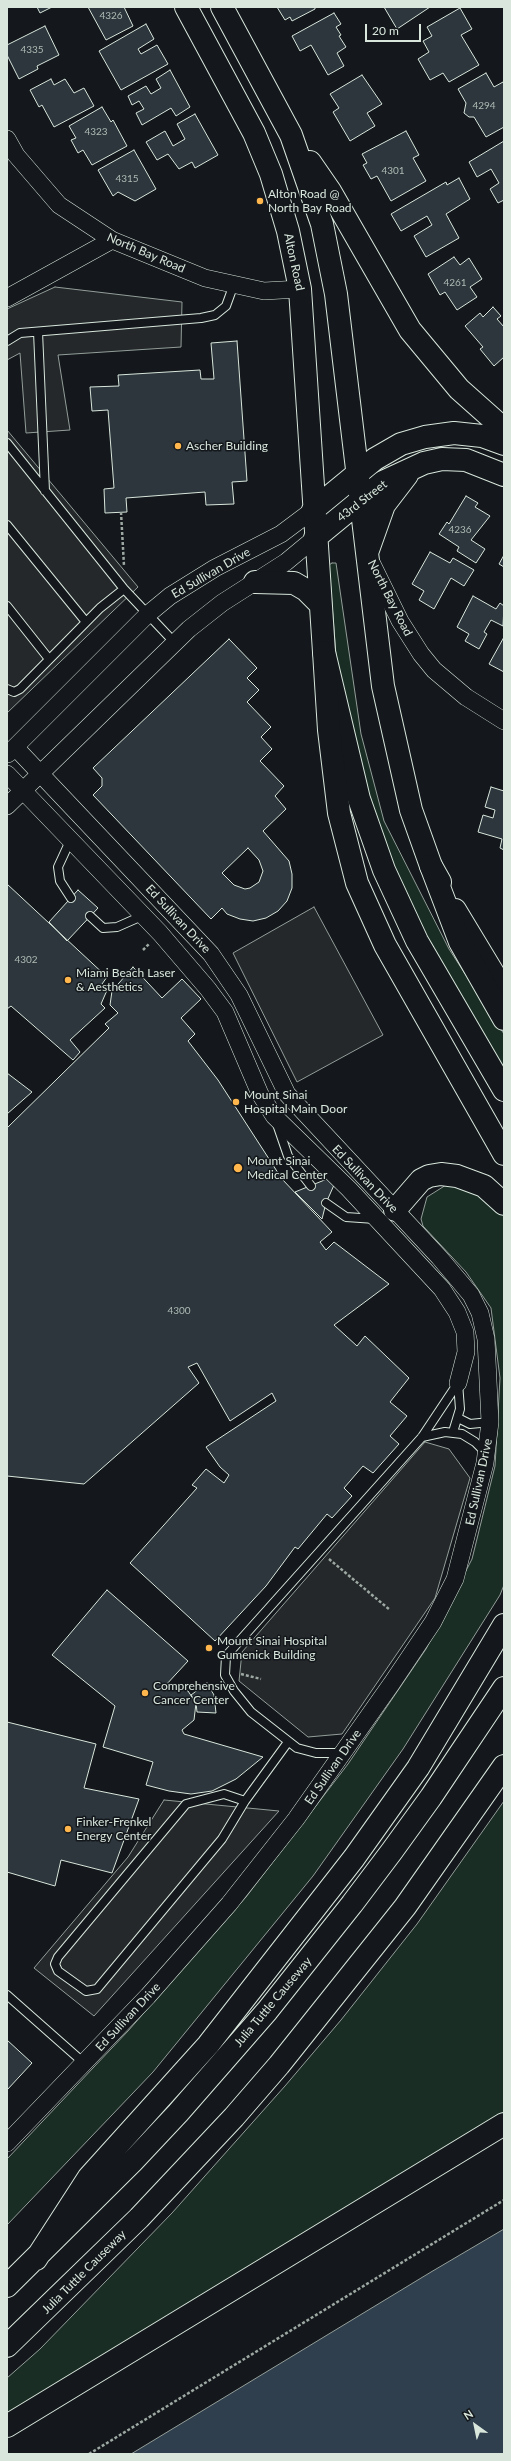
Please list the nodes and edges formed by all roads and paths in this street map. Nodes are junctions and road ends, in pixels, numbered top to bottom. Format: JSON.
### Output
{"nodes":[{"id":1,"x":186,"y":7,"type":"edge"},
{"id":2,"x":222,"y":7,"type":"edge"},
{"id":3,"x":291,"y":135,"type":"junction"},
{"id":4,"x":7,"y":139,"type":"edge"},
{"id":5,"x":112,"y":240,"type":"junction"},
{"id":6,"x":234,"y":284,"type":"junction"},
{"id":7,"x":300,"y":289,"type":"junction"},
{"id":8,"x":7,"y":298,"type":"edge"},
{"id":9,"x":38,"y":332,"type":"junction"},
{"id":10,"x":7,"y":341,"type":"edge"},
{"id":11,"x":504,"y":429,"type":"edge"},
{"id":12,"x":7,"y":443,"type":"edge"},
{"id":13,"x":504,"y":444,"type":"edge"},
{"id":14,"x":414,"y":467,"type":"junction"},
{"id":15,"x":357,"y":473,"type":"junction"},
{"id":16,"x":504,"y":475,"type":"edge"},
{"id":17,"x":45,"y":491,"type":"junction"},
{"id":18,"x":360,"y":501,"type":"junction"},
{"id":19,"x":313,"y":510,"type":"junction"},
{"id":20,"x":121,"y":512,"type":"dead end"},
{"id":21,"x":7,"y":525,"type":"edge"},
{"id":22,"x":315,"y":538,"type":"junction"},
{"id":23,"x":367,"y":553,"type":"junction"},
{"id":24,"x":124,"y":571,"type":"dead end"},
{"id":25,"x":255,"y":582,"type":"junction"},
{"id":26,"x":124,"y":589,"type":"junction"},
{"id":27,"x":320,"y":604,"type":"junction"},
{"id":28,"x":7,"y":606,"type":"edge"},
{"id":29,"x":147,"y":615,"type":"junction"},
{"id":30,"x":86,"y":622,"type":"junction"},
{"id":31,"x":174,"y":642,"type":"junction"},
{"id":32,"x":324,"y":652,"type":"junction"},
{"id":33,"x":50,"y":659,"type":"junction"},
{"id":34,"x":7,"y":689,"type":"edge"},
{"id":35,"x":504,"y":720,"type":"edge"},
{"id":36,"x":11,"y":751,"type":"edge"},
{"id":37,"x":7,"y":774,"type":"edge"},
{"id":38,"x":40,"y":774,"type":"junction"},
{"id":39,"x":23,"y":791,"type":"junction"},
{"id":40,"x":7,"y":806,"type":"edge"},
{"id":41,"x":70,"y":840,"type":"junction"},
{"id":42,"x":431,"y":866,"type":"junction"},
{"id":43,"x":72,"y":898,"type":"dead end"},
{"id":44,"x":90,"y":916,"type":"dead end"},
{"id":45,"x":142,"y":916,"type":"junction"},
{"id":46,"x":504,"y":991,"type":"edge"},
{"id":47,"x":504,"y":1019,"type":"edge"},
{"id":48,"x":504,"y":1090,"type":"edge"},
{"id":49,"x":274,"y":1116,"type":"junction"},
{"id":50,"x":504,"y":1154,"type":"edge"},
{"id":51,"x":311,"y":1186,"type":"dead end"},
{"id":52,"x":326,"y":1203,"type":"dead end"},
{"id":53,"x":504,"y":1204,"type":"edge"},
{"id":54,"x":395,"y":1210,"type":"junction"},
{"id":55,"x":376,"y":1220,"type":"junction"},
{"id":56,"x":458,"y":1383,"type":"junction"},
{"id":57,"x":458,"y":1418,"type":"junction"},
{"id":58,"x":490,"y":1422,"type":"junction"},
{"id":59,"x":453,"y":1432,"type":"junction"},
{"id":60,"x":422,"y":1437,"type":"junction"},
{"id":61,"x":486,"y":1454,"type":"junction"},
{"id":62,"x":328,"y":1558,"type":"dead end"},
{"id":63,"x":390,"y":1610,"type":"dead end"},
{"id":64,"x":504,"y":1625,"type":"edge"},
{"id":65,"x":241,"y":1674,"type":"dead end"},
{"id":66,"x":261,"y":1679,"type":"dead end"},
{"id":67,"x":504,"y":1688,"type":"edge"},
{"id":68,"x":288,"y":1742,"type":"junction"},
{"id":69,"x":343,"y":1754,"type":"junction"},
{"id":70,"x":504,"y":1766,"type":"edge"},
{"id":71,"x":244,"y":1801,"type":"junction"},
{"id":72,"x":7,"y":1995,"type":"edge"},
{"id":73,"x":84,"y":2063,"type":"junction"},
{"id":74,"x":504,"y":2124,"type":"edge"},
{"id":75,"x":7,"y":2143,"type":"edge"},
{"id":76,"x":504,"y":2200,"type":"edge"},
{"id":77,"x":36,"y":2259,"type":"junction"},
{"id":78,"x":7,"y":2286,"type":"edge"},
{"id":79,"x":7,"y":2346,"type":"edge"},
{"id":80,"x":7,"y":2426,"type":"edge"},
{"id":81,"x":89,"y":2454,"type":"edge"}],
"edges":[{"from":1,"to":7,"type":"main road","name":"Alton Road"},
{"from":2,"to":3,"type":"main road"},
{"from":3,"to":11,"type":"main road"},
{"from":3,"to":15,"type":"main road"},
{"from":4,"to":5,"type":"street","name":"North Bay Road"},
{"from":5,"to":6,"type":"street","name":"North Bay Road"},
{"from":5,"to":8,"type":"street"},
{"from":6,"to":7,"type":"street","name":"North Bay Road"},
{"from":6,"to":9,"type":"lane"},
{"from":7,"to":19,"type":"main road","name":"Alton Road"},
{"from":9,"to":10,"type":"lane"},
{"from":9,"to":17,"type":"lane"},
{"from":12,"to":17,"type":"lane"},
{"from":13,"to":15,"type":"main road","name":"43rd Street"},
{"from":14,"to":16,"type":"main road","name":"43rd Street"},
{"from":14,"to":18,"type":"main road","name":"43rd Street"},
{"from":14,"to":23,"type":"main road"},
{"from":15,"to":18,"type":"main road"},
{"from":15,"to":19,"type":"main road","name":"43rd Street"},
{"from":17,"to":26,"type":"lane"},
{"from":18,"to":22,"type":"main road","name":"43rd Street"},
{"from":18,"to":23,"type":"main road"},
{"from":19,"to":22,"type":"main road","name":"Alton Road"},
{"from":19,"to":29,"type":"street","name":"Ed Sullivan Drive"},
{"from":20,"to":24,"type":"path"},
{"from":21,"to":30,"type":"lane"},
{"from":22,"to":25,"type":"street"},
{"from":22,"to":27,"type":"main road","name":"Alton Road"},
{"from":23,"to":35,"type":"street","name":"North Bay Road"},
{"from":23,"to":42,"type":"main road"},
{"from":25,"to":27,"type":"main road"},
{"from":25,"to":31,"type":"street"},
{"from":26,"to":29,"type":"lane"},
{"from":26,"to":30,"type":"lane"},
{"from":27,"to":32,"type":"main road","name":"Alton Road"},
{"from":28,"to":33,"type":"lane"},
{"from":29,"to":31,"type":"lane"},
{"from":29,"to":36,"type":"street","name":"Ed Sullivan Drive"},
{"from":30,"to":33,"type":"lane"},
{"from":31,"to":38,"type":"street"},
{"from":32,"to":48,"type":"main road"},
{"from":32,"to":50,"type":"main road"},
{"from":33,"to":34,"type":"lane"},
{"from":36,"to":38,"type":"street","name":"Ed Sullivan Drive"},
{"from":37,"to":39,"type":"street","name":"Ed Sullivan Drive"},
{"from":38,"to":39,"type":"street"},
{"from":38,"to":54,"type":"street","name":"Ed Sullivan Drive"},
{"from":39,"to":40,"type":"street"},
{"from":39,"to":41,"type":"street","name":"Ed Sullivan Drive"},
{"from":41,"to":43,"type":"lane"},
{"from":41,"to":45,"type":"street","name":"Ed Sullivan Drive"},
{"from":42,"to":46,"type":"main road"},
{"from":42,"to":47,"type":"main road"},
{"from":44,"to":45,"type":"lane"},
{"from":45,"to":49,"type":"street","name":"Ed Sullivan Drive"},
{"from":49,"to":51,"type":"lane"},
{"from":49,"to":55,"type":"street","name":"Ed Sullivan Drive"},
{"from":52,"to":55,"type":"lane"},
{"from":53,"to":54,"type":"main road"},
{"from":54,"to":58,"type":"street","name":"Ed Sullivan Drive"},
{"from":55,"to":56,"type":"street","name":"Ed Sullivan Drive"},
{"from":56,"to":57,"type":"lane"},
{"from":56,"to":60,"type":"lane"},
{"from":57,"to":58,"type":"lane"},
{"from":57,"to":59,"type":"lane"},
{"from":58,"to":61,"type":"street","name":"Ed Sullivan Drive"},
{"from":59,"to":60,"type":"lane"},
{"from":59,"to":61,"type":"lane"},
{"from":60,"to":68,"type":"lane"},
{"from":61,"to":69,"type":"street","name":"Ed Sullivan Drive"},
{"from":62,"to":63,"type":"path"},
{"from":64,"to":77,"type":"main road"},
{"from":65,"to":66,"type":"path"},
{"from":67,"to":77,"type":"main road","name":"Julia Tuttle Causeway"},
{"from":68,"to":69,"type":"lane"},
{"from":68,"to":71,"type":"lane"},
{"from":69,"to":73,"type":"street","name":"Ed Sullivan Drive"},
{"from":70,"to":79,"type":"main road","name":"Julia Tuttle Causeway"},
{"from":71,"to":71,"type":"lane"},
{"from":72,"to":73,"type":"lane"},
{"from":73,"to":75,"type":"street","name":"Ed Sullivan Drive"},
{"from":74,"to":80,"type":"main road"},
{"from":76,"to":81,"type":"path"},
{"from":77,"to":78,"type":"main road","name":"Julia Tuttle Causeway"}]}
